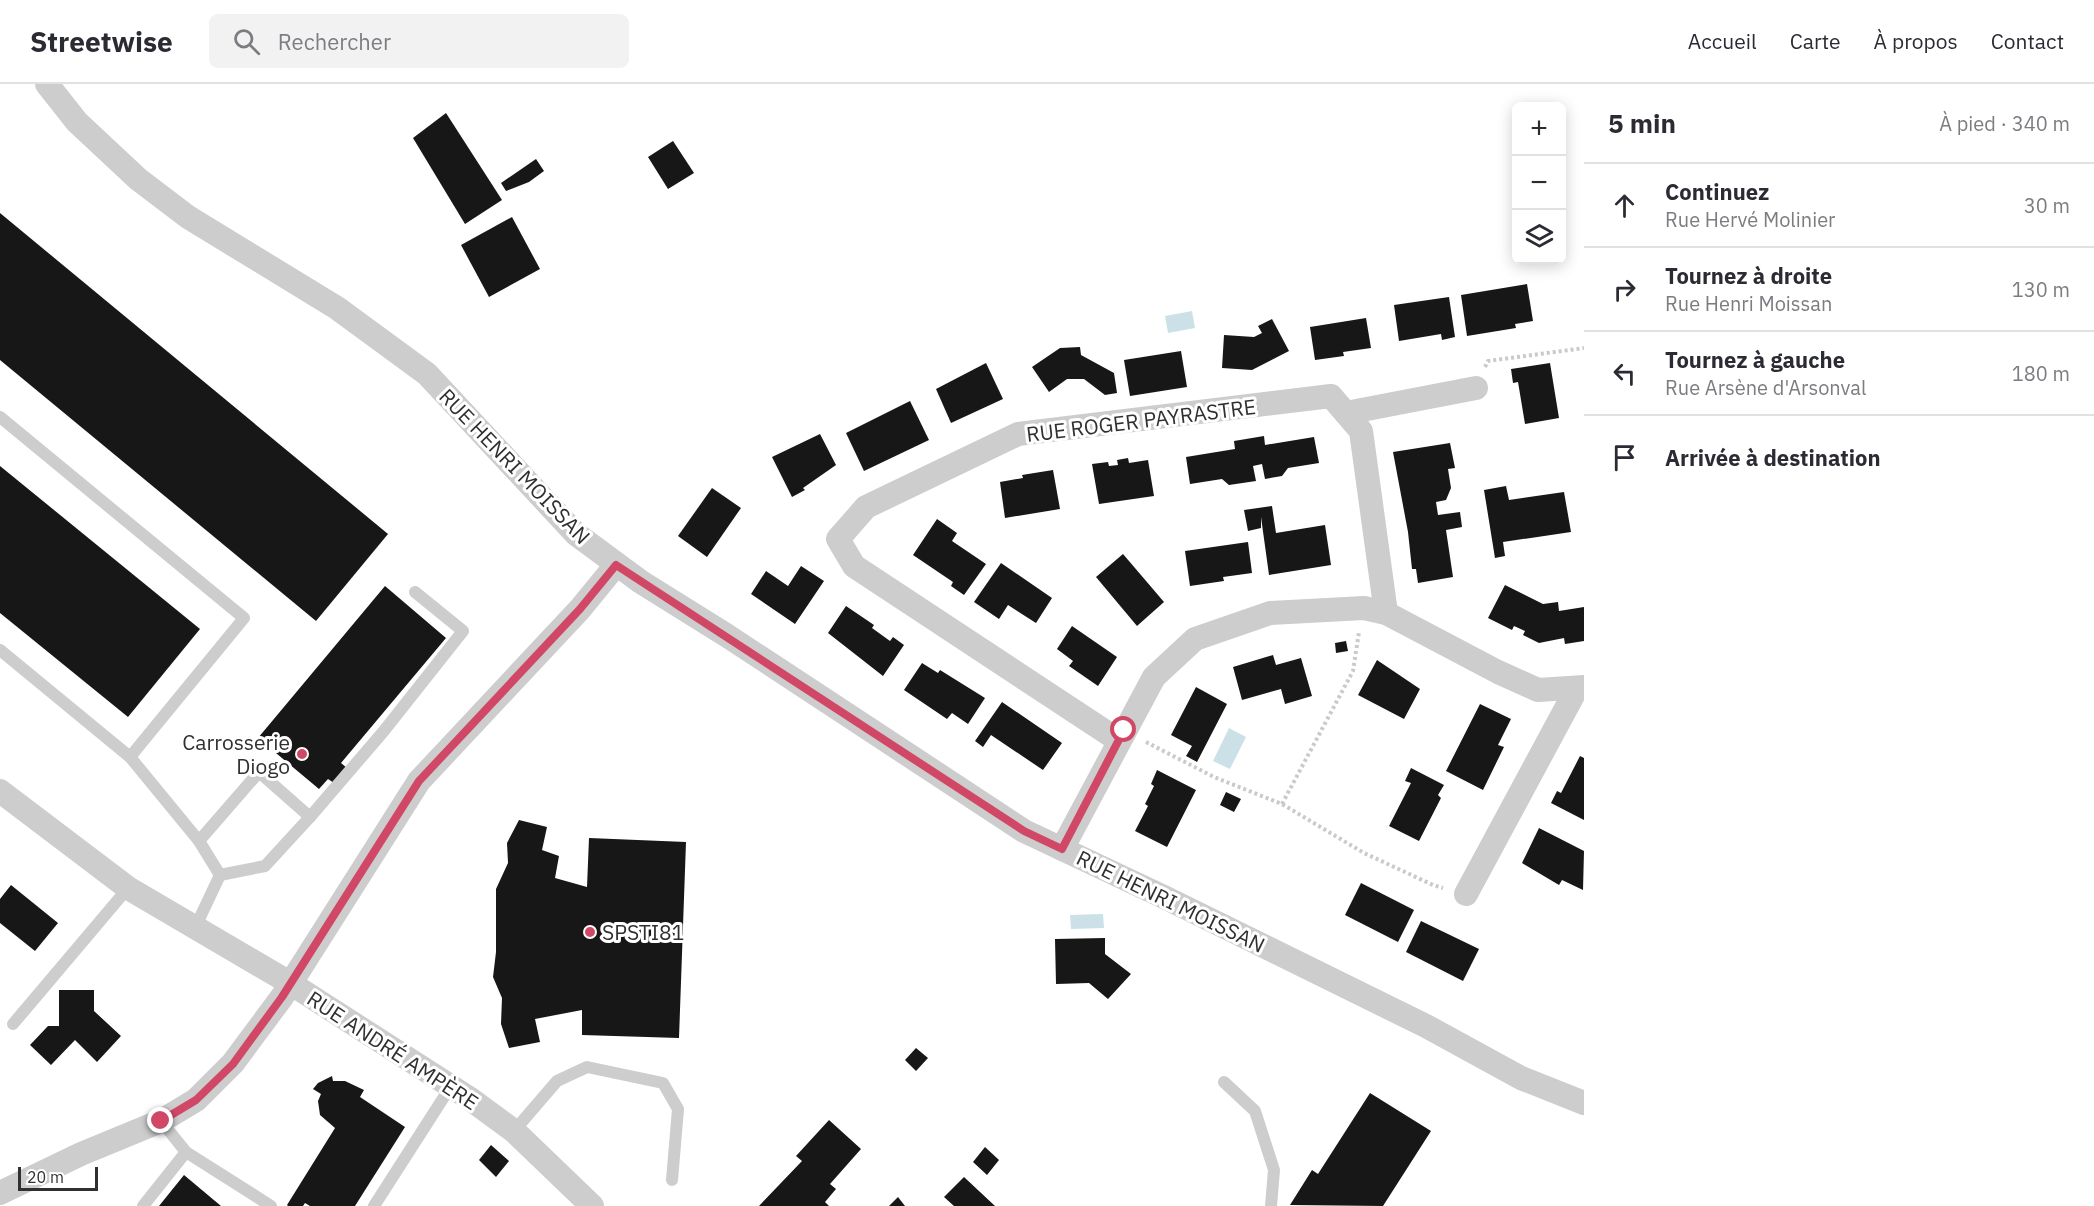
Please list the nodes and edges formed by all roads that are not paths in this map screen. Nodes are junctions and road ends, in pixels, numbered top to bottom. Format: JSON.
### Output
{"nodes":[{"id":1,"x":47,"y":84,"type":"edge"},
{"id":2,"x":1476,"y":388,"type":"road end"},
{"id":3,"x":1346,"y":413,"type":"junction"},
{"id":4,"x":0,"y":417,"type":"edge"},
{"id":5,"x":616,"y":565,"type":"junction"},
{"id":6,"x":414,"y":592,"type":"dead end"},
{"id":7,"x":1375,"y":610,"type":"junction"},
{"id":8,"x":0,"y":650,"type":"edge"},
{"id":9,"x":1580,"y":688,"type":"edge"},
{"id":10,"x":1121,"y":735,"type":"junction"},
{"id":11,"x":130,"y":758,"type":"junction"},
{"id":12,"x":0,"y":791,"type":"edge"},
{"id":13,"x":310,"y":817,"type":"junction"},
{"id":14,"x":199,"y":841,"type":"junction"},
{"id":15,"x":1062,"y":849,"type":"junction"},
{"id":16,"x":220,"y":875,"type":"junction"},
{"id":17,"x":128,"y":888,"type":"junction"},
{"id":18,"x":1467,"y":894,"type":"road end"},
{"id":19,"x":195,"y":928,"type":"junction"},
{"id":20,"x":290,"y":983,"type":"junction"},
{"id":21,"x":13,"y":1024,"type":"dead end"},
{"id":22,"x":1521,"y":1078,"type":"junction"},
{"id":23,"x":1224,"y":1082,"type":"dead end"},
{"id":24,"x":451,"y":1086,"type":"junction"},
{"id":25,"x":1584,"y":1094,"type":"edge"},
{"id":26,"x":1584,"y":1103,"type":"edge"},
{"id":27,"x":161,"y":1121,"type":"junction"},
{"id":28,"x":514,"y":1131,"type":"junction"},
{"id":29,"x":186,"y":1152,"type":"junction"},
{"id":30,"x":672,"y":1180,"type":"dead end"},
{"id":31,"x":0,"y":1192,"type":"edge"},
{"id":32,"x":143,"y":1206,"type":"edge"},
{"id":33,"x":271,"y":1206,"type":"edge"},
{"id":34,"x":374,"y":1206,"type":"edge"},
{"id":35,"x":592,"y":1206,"type":"edge"},
{"id":36,"x":1271,"y":1206,"type":"edge"}],
"edges":[{"from":1,"to":5,"type":"street","name":"RUE HENRI MOISSAN"},
{"from":2,"to":3,"type":"street"},
{"from":3,"to":7,"type":"street","name":"RUE ROGER PAYRASTRE"},
{"from":3,"to":10,"type":"street","name":"RUE ROGER PAYRASTRE"},
{"from":4,"to":11,"type":"lane"},
{"from":5,"to":15,"type":"street","name":"RUE HENRI MOISSAN"},
{"from":5,"to":20,"type":"street"},
{"from":6,"to":13,"type":"lane"},
{"from":7,"to":9,"type":"street"},
{"from":7,"to":10,"type":"street"},
{"from":8,"to":11,"type":"lane"},
{"from":9,"to":18,"type":"street"},
{"from":10,"to":15,"type":"street"},
{"from":11,"to":14,"type":"lane"},
{"from":12,"to":17,"type":"street","name":"RUE ANDRÉ AMPÈRE"},
{"from":13,"to":14,"type":"lane"},
{"from":13,"to":16,"type":"lane"},
{"from":14,"to":16,"type":"lane"},
{"from":15,"to":22,"type":"street","name":"RUE HENRI MOISSAN"},
{"from":16,"to":19,"type":"lane"},
{"from":17,"to":19,"type":"street","name":"RUE ANDRÉ AMPÈRE"},
{"from":17,"to":21,"type":"lane"},
{"from":19,"to":20,"type":"street","name":"RUE ANDRÉ AMPÈRE"},
{"from":20,"to":24,"type":"street","name":"RUE ANDRÉ AMPÈRE"},
{"from":20,"to":27,"type":"street"},
{"from":22,"to":25,"type":"street","name":"RUE HENRI MOISSAN"},
{"from":22,"to":26,"type":"street","name":"RUE HENRI MOISSAN"},
{"from":23,"to":36,"type":"lane"},
{"from":24,"to":28,"type":"street","name":"RUE ANDRÉ AMPÈRE"},
{"from":24,"to":34,"type":"lane"},
{"from":27,"to":29,"type":"lane"},
{"from":27,"to":31,"type":"street"},
{"from":28,"to":30,"type":"lane"},
{"from":28,"to":35,"type":"street","name":"RUE ANDRÉ AMPÈRE"},
{"from":29,"to":32,"type":"lane"},
{"from":29,"to":33,"type":"lane"}]}
